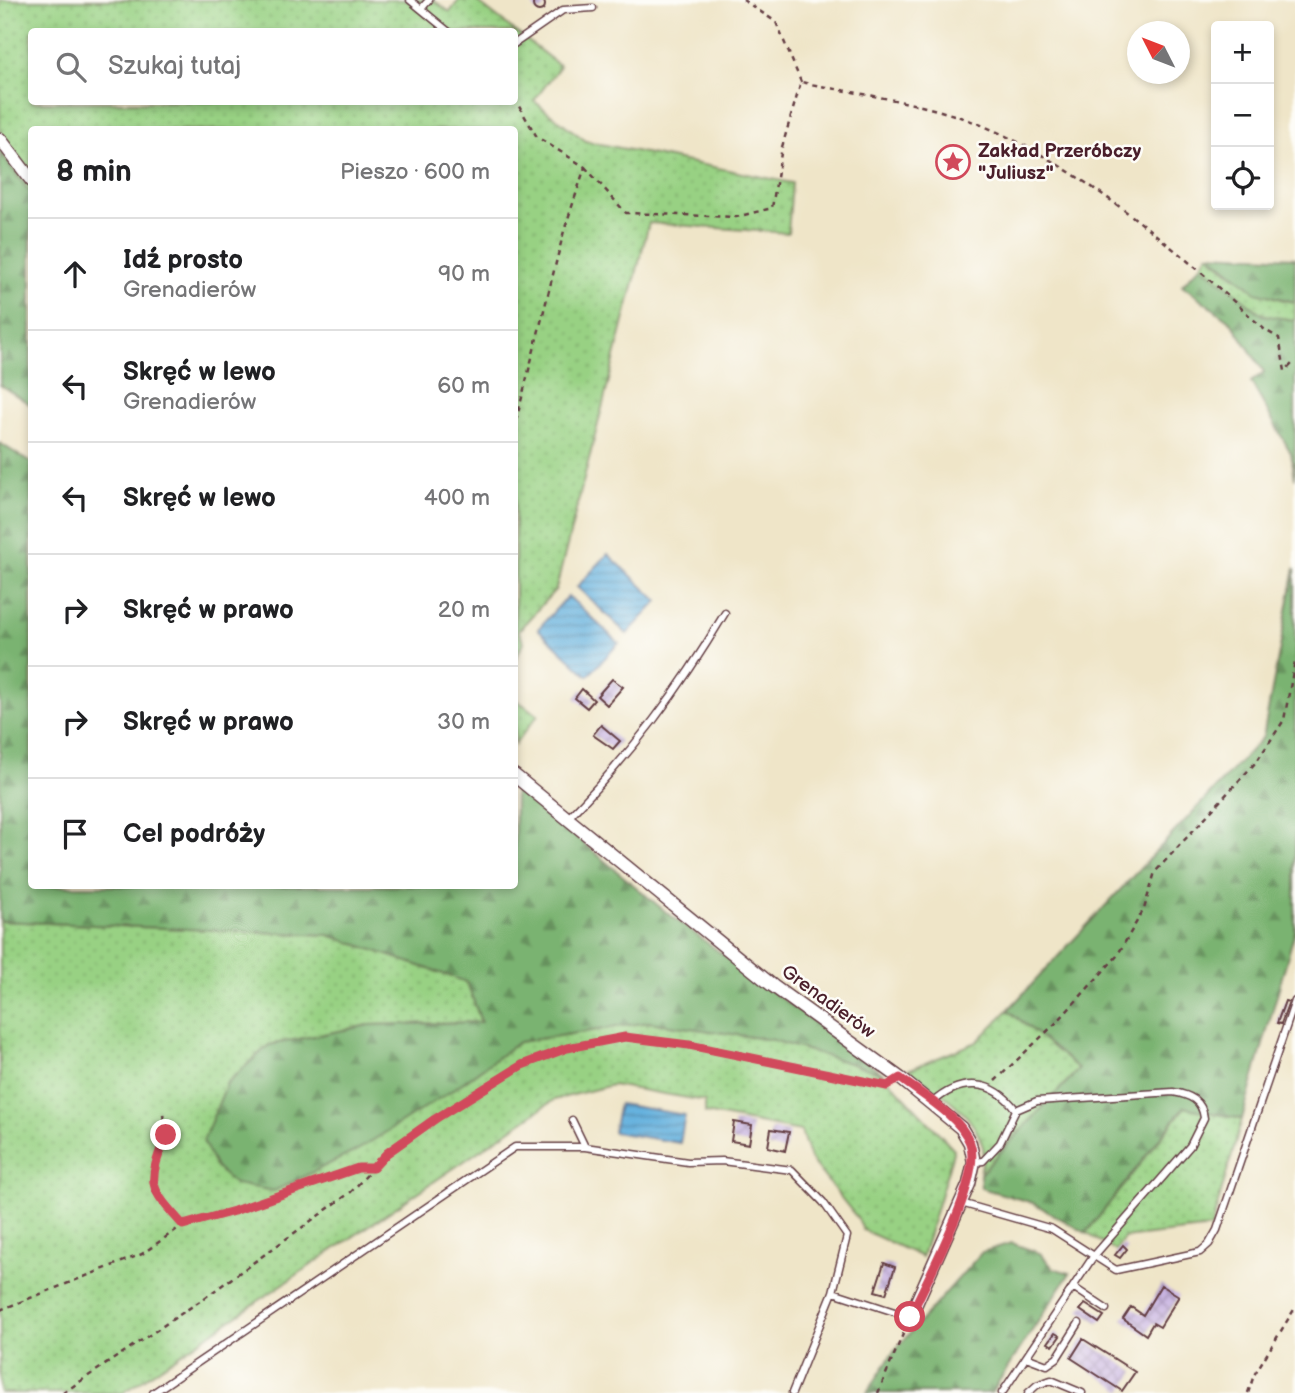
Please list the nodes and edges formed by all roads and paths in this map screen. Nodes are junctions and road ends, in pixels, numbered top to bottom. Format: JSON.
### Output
{"nodes":[{"id":1,"x":410,"y":0,"type":"edge"},
{"id":2,"x":429,"y":0,"type":"edge"},
{"id":3,"x":743,"y":0,"type":"edge"},
{"id":4,"x":593,"y":8,"type":"dead end"},
{"id":5,"x":421,"y":9,"type":"junction"},
{"id":6,"x":444,"y":28,"type":"edge"},
{"id":7,"x":518,"y":41,"type":"edge"},
{"id":8,"x":802,"y":82,"type":"junction"},
{"id":9,"x":518,"y":105,"type":"edge"},
{"id":10,"x":0,"y":139,"type":"edge"},
{"id":11,"x":585,"y":167,"type":"junction"},
{"id":12,"x":28,"y":176,"type":"edge"},
{"id":13,"x":1295,"y":361,"type":"edge"},
{"id":14,"x":518,"y":413,"type":"edge"},
{"id":15,"x":725,"y":613,"type":"dead end"},
{"id":16,"x":1295,"y":661,"type":"edge"},
{"id":17,"x":518,"y":778,"type":"edge"},
{"id":18,"x":568,"y":818,"type":"junction"},
{"id":19,"x":1295,"y":1002,"type":"edge"},
{"id":20,"x":900,"y":1078,"type":"junction"},
{"id":21,"x":990,"y":1086,"type":"junction"},
{"id":22,"x":932,"y":1103,"type":"junction"},
{"id":23,"x":1017,"y":1110,"type":"junction"},
{"id":24,"x":163,"y":1114,"type":"dead end"},
{"id":25,"x":572,"y":1120,"type":"dead end"},
{"id":26,"x":585,"y":1147,"type":"junction"},
{"id":27,"x":974,"y":1162,"type":"junction"},
{"id":28,"x":373,"y":1168,"type":"junction"},
{"id":29,"x":961,"y":1203,"type":"junction"},
{"id":30,"x":183,"y":1225,"type":"junction"},
{"id":31,"x":1093,"y":1257,"type":"junction"},
{"id":32,"x":1073,"y":1287,"type":"junction"},
{"id":33,"x":833,"y":1292,"type":"junction"},
{"id":34,"x":1295,"y":1308,"type":"edge"},
{"id":35,"x":1106,"y":1309,"type":"dead end"},
{"id":36,"x":0,"y":1310,"type":"edge"},
{"id":37,"x":910,"y":1317,"type":"junction"},
{"id":38,"x":1079,"y":1324,"type":"dead end"},
{"id":39,"x":1026,"y":1357,"type":"junction"},
{"id":40,"x":63,"y":1393,"type":"edge"},
{"id":41,"x":153,"y":1393,"type":"edge"},
{"id":42,"x":792,"y":1393,"type":"edge"},
{"id":43,"x":878,"y":1393,"type":"edge"},
{"id":44,"x":1002,"y":1393,"type":"edge"},
{"id":45,"x":1028,"y":1393,"type":"edge"},
{"id":46,"x":1082,"y":1393,"type":"edge"},
{"id":47,"x":1248,"y":1393,"type":"edge"}],
"edges":[{"from":1,"to":5,"type":"lane"},
{"from":2,"to":5,"type":"lane"},
{"from":3,"to":8,"type":"path"},
{"from":4,"to":7,"type":"lane"},
{"from":5,"to":6,"type":"lane"},
{"from":8,"to":11,"type":"path"},
{"from":8,"to":13,"type":"path"},
{"from":9,"to":11,"type":"path"},
{"from":10,"to":12,"type":"street"},
{"from":11,"to":14,"type":"path"},
{"from":15,"to":18,"type":"lane"},
{"from":16,"to":21,"type":"path"},
{"from":17,"to":18,"type":"street","name":"Grenadierów"},
{"from":18,"to":20,"type":"street","name":"Grenadierów"},
{"from":19,"to":31,"type":"lane"},
{"from":20,"to":22,"type":"street","name":"Grenadierów"},
{"from":20,"to":28,"type":"path"},
{"from":21,"to":22,"type":"lane"},
{"from":21,"to":23,"type":"lane"},
{"from":22,"to":27,"type":"street","name":"Grenadierów"},
{"from":23,"to":27,"type":"lane"},
{"from":23,"to":31,"type":"lane"},
{"from":24,"to":30,"type":"path"},
{"from":25,"to":26,"type":"lane"},
{"from":26,"to":33,"type":"lane"},
{"from":26,"to":41,"type":"lane"},
{"from":27,"to":29,"type":"street"},
{"from":28,"to":30,"type":"path"},
{"from":28,"to":40,"type":"path"},
{"from":29,"to":31,"type":"lane"},
{"from":29,"to":37,"type":"street"},
{"from":30,"to":36,"type":"path"},
{"from":31,"to":32,"type":"lane"},
{"from":32,"to":35,"type":"lane"},
{"from":32,"to":39,"type":"lane"},
{"from":33,"to":37,"type":"lane"},
{"from":33,"to":42,"type":"lane"},
{"from":34,"to":47,"type":"path"},
{"from":37,"to":43,"type":"path"},
{"from":38,"to":39,"type":"lane"},
{"from":39,"to":44,"type":"lane"},
{"from":45,"to":46,"type":"lane"}]}
